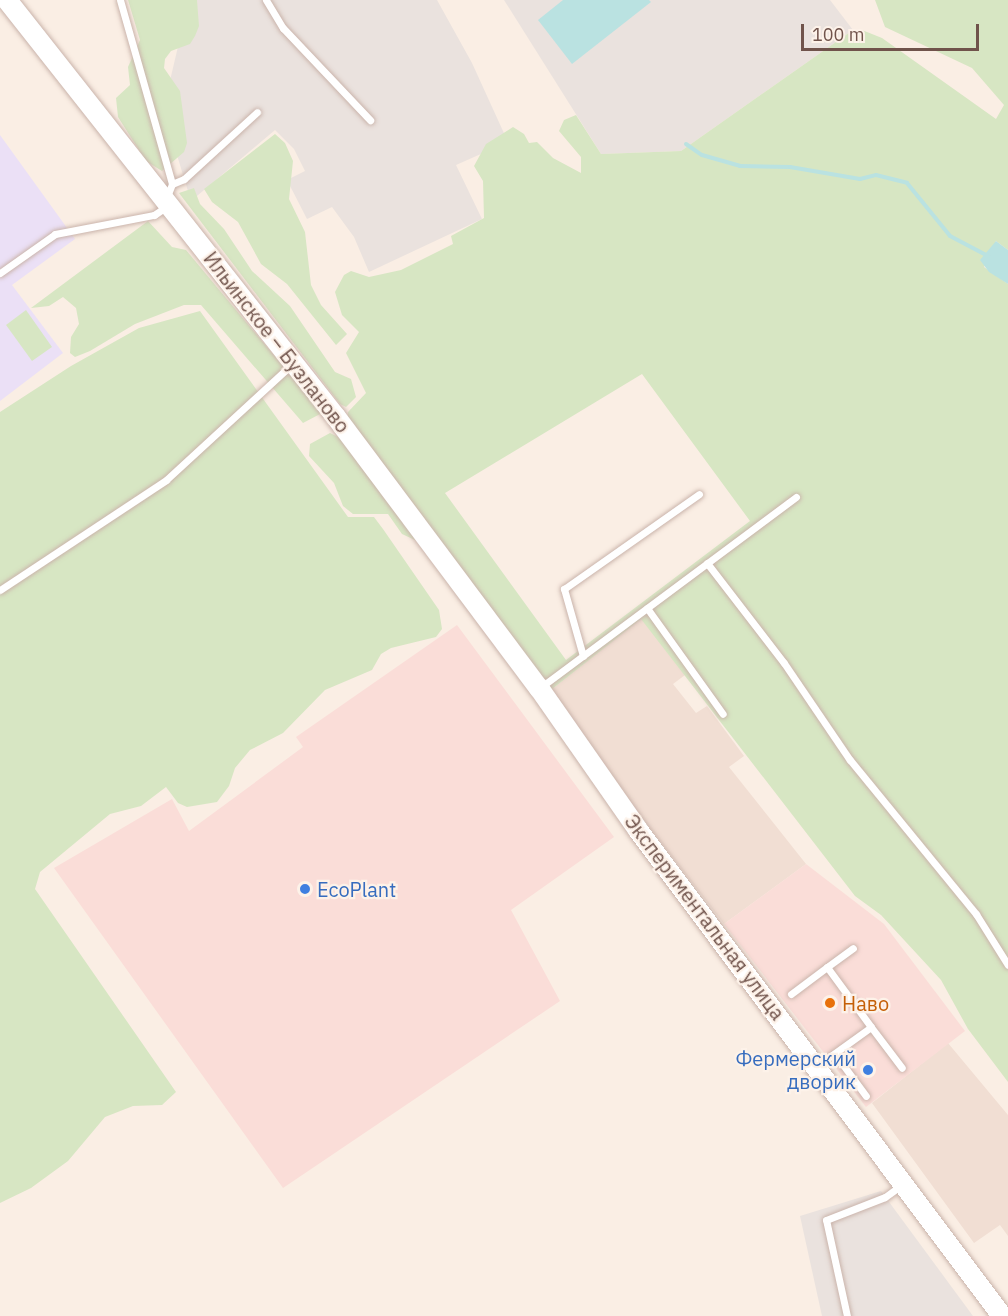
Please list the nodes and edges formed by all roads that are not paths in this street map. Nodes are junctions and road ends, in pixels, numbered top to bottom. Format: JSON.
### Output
{"nodes":[{"id":1,"x":7,"y":0,"type":"edge"},
{"id":2,"x":120,"y":0,"type":"edge"},
{"id":3,"x":267,"y":0,"type":"edge"},
{"id":4,"x":257,"y":112,"type":"dead end"},
{"id":5,"x":370,"y":120,"type":"dead end"},
{"id":6,"x":169,"y":197,"type":"junction"},
{"id":7,"x":0,"y":273,"type":"edge"},
{"id":8,"x":293,"y":363,"type":"junction"},
{"id":9,"x":699,"y":494,"type":"dead end"},
{"id":10,"x":796,"y":497,"type":"dead end"},
{"id":11,"x":707,"y":563,"type":"junction"},
{"id":12,"x":0,"y":590,"type":"edge"},
{"id":13,"x":647,"y":608,"type":"junction"},
{"id":14,"x":583,"y":656,"type":"junction"},
{"id":15,"x":539,"y":688,"type":"junction"},
{"id":16,"x":723,"y":714,"type":"dead end"},
{"id":17,"x":853,"y":948,"type":"dead end"},
{"id":18,"x":1008,"y":965,"type":"edge"},
{"id":19,"x":827,"y":967,"type":"junction"},
{"id":20,"x":791,"y":994,"type":"dead end"},
{"id":21,"x":871,"y":1027,"type":"junction"},
{"id":22,"x":835,"y":1054,"type":"junction"},
{"id":23,"x":817,"y":1066,"type":"junction"},
{"id":24,"x":902,"y":1068,"type":"dead end"},
{"id":25,"x":866,"y":1096,"type":"dead end"},
{"id":26,"x":904,"y":1183,"type":"junction"},
{"id":27,"x":847,"y":1316,"type":"edge"},
{"id":28,"x":1002,"y":1316,"type":"edge"}],
"edges":[{"from":1,"to":6,"type":"street","name":"Ильинское – Бузланово"},
{"from":2,"to":6,"type":"lane"},
{"from":3,"to":5,"type":"lane"},
{"from":4,"to":6,"type":"lane"},
{"from":6,"to":7,"type":"lane"},
{"from":6,"to":8,"type":"street","name":"Ильинское – Бузланово"},
{"from":8,"to":12,"type":"lane"},
{"from":8,"to":15,"type":"street","name":"Ильинское – Бузланово"},
{"from":9,"to":14,"type":"lane"},
{"from":10,"to":11,"type":"lane"},
{"from":11,"to":13,"type":"lane"},
{"from":11,"to":18,"type":"lane"},
{"from":13,"to":14,"type":"lane"},
{"from":13,"to":16,"type":"lane"},
{"from":14,"to":15,"type":"lane"},
{"from":15,"to":23,"type":"street","name":"Экспериментальная улица"},
{"from":17,"to":19,"type":"lane"},
{"from":19,"to":20,"type":"lane"},
{"from":19,"to":21,"type":"lane"},
{"from":21,"to":22,"type":"lane"},
{"from":21,"to":24,"type":"lane"},
{"from":22,"to":23,"type":"lane"},
{"from":22,"to":25,"type":"lane"},
{"from":23,"to":26,"type":"street","name":"Экспериментальная улица"},
{"from":26,"to":27,"type":"lane"},
{"from":26,"to":28,"type":"street","name":"Экспериментальная улица"}]}
